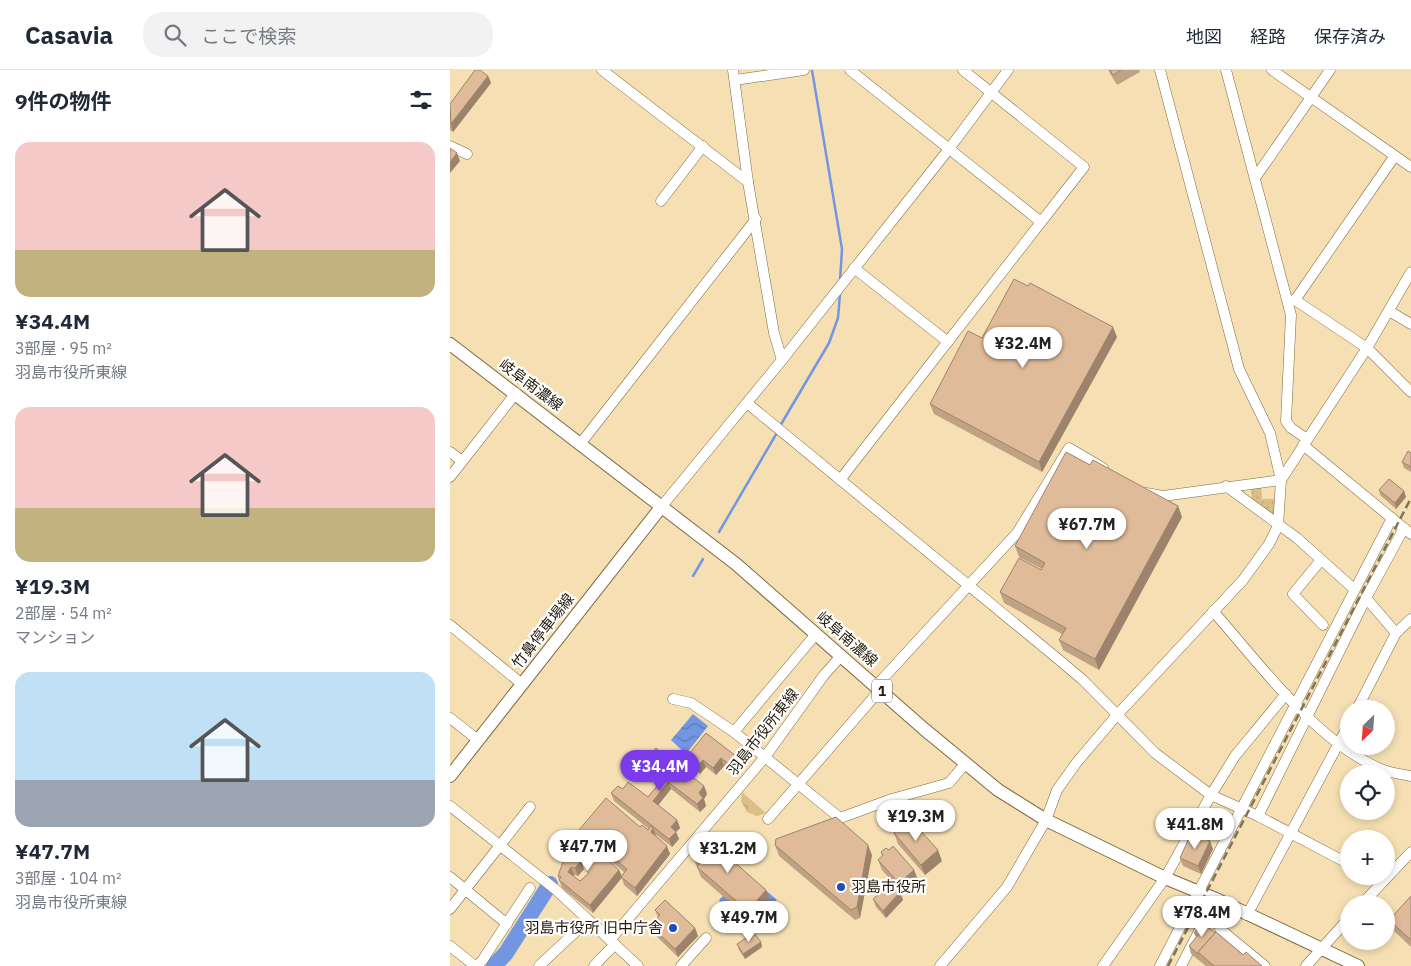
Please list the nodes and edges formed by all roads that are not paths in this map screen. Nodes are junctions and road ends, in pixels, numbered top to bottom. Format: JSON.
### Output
{"nodes":[{"id":1,"x":602,"y":70,"type":"edge"},
{"id":2,"x":850,"y":70,"type":"edge"},
{"id":3,"x":963,"y":70,"type":"edge"},
{"id":4,"x":1008,"y":70,"type":"edge"},
{"id":5,"x":1160,"y":70,"type":"edge"},
{"id":6,"x":1226,"y":70,"type":"edge"},
{"id":7,"x":1272,"y":70,"type":"edge"},
{"id":8,"x":1330,"y":70,"type":"edge"},
{"id":9,"x":799,"y":71,"type":"edge"},
{"id":10,"x":734,"y":75,"type":"edge"},
{"id":11,"x":992,"y":93,"type":"junction"},
{"id":12,"x":1311,"y":97,"type":"junction"},
{"id":13,"x":450,"y":146,"type":"edge"},
{"id":14,"x":703,"y":146,"type":"junction"},
{"id":15,"x":949,"y":149,"type":"junction"},
{"id":16,"x":467,"y":154,"type":"dead end"},
{"id":17,"x":1394,"y":157,"type":"junction"},
{"id":18,"x":1411,"y":167,"type":"edge"},
{"id":19,"x":1255,"y":178,"type":"junction"},
{"id":20,"x":748,"y":182,"type":"junction"},
{"id":21,"x":661,"y":201,"type":"dead end"},
{"id":22,"x":756,"y":219,"type":"junction"},
{"id":23,"x":1041,"y":222,"type":"junction"},
{"id":24,"x":854,"y":269,"type":"junction"},
{"id":25,"x":1411,"y":272,"type":"edge"},
{"id":26,"x":1291,"y":300,"type":"junction"},
{"id":27,"x":1389,"y":311,"type":"junction"},
{"id":28,"x":1411,"y":324,"type":"edge"},
{"id":29,"x":948,"y":342,"type":"junction"},
{"id":30,"x":450,"y":344,"type":"edge"},
{"id":31,"x":1367,"y":348,"type":"junction"},
{"id":32,"x":782,"y":360,"type":"junction"},
{"id":33,"x":1411,"y":392,"type":"edge"},
{"id":34,"x":516,"y":394,"type":"junction"},
{"id":35,"x":747,"y":403,"type":"junction"},
{"id":36,"x":1305,"y":442,"type":"junction"},
{"id":37,"x":581,"y":443,"type":"junction"},
{"id":38,"x":450,"y":452,"type":"edge"},
{"id":39,"x":462,"y":461,"type":"junction"},
{"id":40,"x":1109,"y":472,"type":"edge"},
{"id":41,"x":450,"y":476,"type":"edge"},
{"id":42,"x":840,"y":480,"type":"junction"},
{"id":43,"x":1281,"y":480,"type":"junction"},
{"id":44,"x":1133,"y":486,"type":"edge"},
{"id":45,"x":1226,"y":486,"type":"junction"},
{"id":46,"x":662,"y":506,"type":"junction"},
{"id":47,"x":1392,"y":518,"type":"junction"},
{"id":48,"x":1278,"y":526,"type":"junction"},
{"id":49,"x":1408,"y":531,"type":"edge"},
{"id":50,"x":1321,"y":560,"type":"junction"},
{"id":51,"x":969,"y":586,"type":"junction"},
{"id":52,"x":1354,"y":589,"type":"junction"},
{"id":53,"x":1366,"y":598,"type":"junction"},
{"id":54,"x":1213,"y":611,"type":"junction"},
{"id":55,"x":1411,"y":619,"type":"edge"},
{"id":56,"x":450,"y":625,"type":"edge"},
{"id":57,"x":1323,"y":625,"type":"dead end"},
{"id":58,"x":1396,"y":633,"type":"junction"},
{"id":59,"x":816,"y":634,"type":"junction"},
{"id":60,"x":841,"y":656,"type":"junction"},
{"id":61,"x":522,"y":684,"type":"junction"},
{"id":62,"x":878,"y":688,"type":"junction"},
{"id":63,"x":1286,"y":694,"type":"junction"},
{"id":64,"x":673,"y":699,"type":"dead end"},
{"id":65,"x":1362,"y":700,"type":"edge"},
{"id":66,"x":1294,"y":704,"type":"junction"},
{"id":67,"x":1117,"y":715,"type":"junction"},
{"id":68,"x":1308,"y":716,"type":"junction"},
{"id":69,"x":450,"y":718,"type":"edge"},
{"id":70,"x":734,"y":732,"type":"junction"},
{"id":71,"x":478,"y":740,"type":"junction"},
{"id":72,"x":1340,"y":740,"type":"edge"},
{"id":73,"x":1338,"y":744,"type":"junction"},
{"id":74,"x":765,"y":758,"type":"junction"},
{"id":75,"x":965,"y":764,"type":"junction"},
{"id":76,"x":450,"y":776,"type":"edge"},
{"id":77,"x":1411,"y":776,"type":"edge"},
{"id":78,"x":798,"y":785,"type":"junction"},
{"id":79,"x":1211,"y":795,"type":"junction"},
{"id":80,"x":450,"y":806,"type":"edge"},
{"id":81,"x":530,"y":807,"type":"dead end"},
{"id":82,"x":1241,"y":808,"type":"junction"},
{"id":83,"x":1258,"y":816,"type":"junction"},
{"id":84,"x":768,"y":819,"type":"dead end"},
{"id":85,"x":1046,"y":820,"type":"junction"},
{"id":86,"x":1291,"y":835,"type":"junction"},
{"id":87,"x":500,"y":846,"type":"junction"},
{"id":88,"x":1411,"y":852,"type":"edge"},
{"id":89,"x":1340,"y":860,"type":"edge"},
{"id":90,"x":1395,"y":869,"type":"edge"},
{"id":91,"x":450,"y":877,"type":"edge"},
{"id":92,"x":1165,"y":878,"type":"junction"},
{"id":93,"x":1380,"y":885,"type":"edge"},
{"id":94,"x":530,"y":888,"type":"dead end"},
{"id":95,"x":465,"y":890,"type":"junction"},
{"id":96,"x":1198,"y":892,"type":"junction"},
{"id":97,"x":1371,"y":895,"type":"edge"},
{"id":98,"x":1216,"y":899,"type":"junction"},
{"id":99,"x":450,"y":909,"type":"edge"},
{"id":100,"x":1247,"y":915,"type":"junction"},
{"id":101,"x":588,"y":920,"type":"junction"},
{"id":102,"x":507,"y":924,"type":"junction"},
{"id":103,"x":1340,"y":928,"type":"edge"},
{"id":104,"x":1220,"y":929,"type":"dead end"},
{"id":105,"x":706,"y":938,"type":"dead end"},
{"id":106,"x":612,"y":942,"type":"junction"},
{"id":107,"x":450,"y":946,"type":"edge"},
{"id":108,"x":1321,"y":948,"type":"junction"},
{"id":109,"x":476,"y":966,"type":"edge"},
{"id":110,"x":540,"y":966,"type":"edge"},
{"id":111,"x":594,"y":966,"type":"edge"},
{"id":112,"x":638,"y":966,"type":"edge"},
{"id":113,"x":681,"y":966,"type":"edge"},
{"id":114,"x":940,"y":966,"type":"edge"},
{"id":115,"x":1103,"y":966,"type":"edge"},
{"id":116,"x":1160,"y":966,"type":"edge"},
{"id":117,"x":1180,"y":966,"type":"edge"},
{"id":118,"x":1265,"y":966,"type":"edge"},
{"id":119,"x":1306,"y":966,"type":"edge"},
{"id":120,"x":1358,"y":966,"type":"edge"}],
"edges":[{"from":1,"to":14,"type":"street"},
{"from":2,"to":15,"type":"street"},
{"from":3,"to":11,"type":"street"},
{"from":4,"to":11,"type":"street"},
{"from":5,"to":43,"type":"street"},
{"from":6,"to":19,"type":"street"},
{"from":7,"to":12,"type":"street"},
{"from":8,"to":12,"type":"street"},
{"from":9,"to":10,"type":"street"},
{"from":10,"to":20,"type":"street"},
{"from":11,"to":15,"type":"street"},
{"from":11,"to":23,"type":"street"},
{"from":12,"to":17,"type":"street"},
{"from":12,"to":19,"type":"street"},
{"from":13,"to":16,"type":"street"},
{"from":14,"to":20,"type":"street"},
{"from":14,"to":21,"type":"street"},
{"from":15,"to":23,"type":"street"},
{"from":15,"to":24,"type":"street"},
{"from":17,"to":18,"type":"street"},
{"from":17,"to":26,"type":"street"},
{"from":19,"to":26,"type":"street"},
{"from":20,"to":22,"type":"street"},
{"from":22,"to":32,"type":"street"},
{"from":22,"to":37,"type":"street"},
{"from":23,"to":29,"type":"street"},
{"from":24,"to":29,"type":"street"},
{"from":24,"to":32,"type":"street"},
{"from":25,"to":27,"type":"street"},
{"from":26,"to":31,"type":"street"},
{"from":26,"to":36,"type":"street"},
{"from":27,"to":28,"type":"street"},
{"from":27,"to":31,"type":"street"},
{"from":29,"to":42,"type":"street"},
{"from":30,"to":34,"type":"main road","name":"岐阜南濃線","number":"1"},
{"from":31,"to":33,"type":"street"},
{"from":31,"to":36,"type":"street"},
{"from":32,"to":35,"type":"street"},
{"from":34,"to":37,"type":"main road","name":"岐阜南濃線","number":"1"},
{"from":34,"to":39,"type":"street"},
{"from":35,"to":42,"type":"street"},
{"from":35,"to":46,"type":"street"},
{"from":36,"to":43,"type":"street"},
{"from":36,"to":47,"type":"street"},
{"from":37,"to":46,"type":"main road","name":"岐阜南濃線","number":"1"},
{"from":38,"to":39,"type":"street"},
{"from":39,"to":41,"type":"street"},
{"from":40,"to":51,"type":"street"},
{"from":42,"to":51,"type":"street"},
{"from":43,"to":45,"type":"street"},
{"from":43,"to":48,"type":"street"},
{"from":44,"to":45,"type":"street"},
{"from":45,"to":48,"type":"street"},
{"from":46,"to":59,"type":"main road","name":"岐阜南濃線","number":"1"},
{"from":46,"to":61,"type":"main road","name":"竹鼻停車場線"},
{"from":47,"to":49,"type":"street"},
{"from":47,"to":52,"type":"street"},
{"from":48,"to":50,"type":"street"},
{"from":48,"to":54,"type":"street"},
{"from":49,"to":53,"type":"street"},
{"from":50,"to":52,"type":"street"},
{"from":50,"to":57,"type":"street"},
{"from":51,"to":62,"type":"street"},
{"from":51,"to":67,"type":"street"},
{"from":52,"to":66,"type":"street"},
{"from":53,"to":58,"type":"street"},
{"from":53,"to":68,"type":"street"},
{"from":54,"to":63,"type":"street"},
{"from":54,"to":67,"type":"street"},
{"from":55,"to":58,"type":"street"},
{"from":56,"to":61,"type":"street"},
{"from":58,"to":65,"type":"street"},
{"from":59,"to":60,"type":"main road","name":"岐阜南濃線","number":"1"},
{"from":59,"to":70,"type":"street"},
{"from":60,"to":62,"type":"main road","name":"岐阜南濃線","number":"1"},
{"from":60,"to":74,"type":"street","name":"羽島市役所東線"},
{"from":61,"to":71,"type":"main road","name":"竹鼻停車場線"},
{"from":62,"to":75,"type":"main road","name":"岐阜南濃線","number":"1"},
{"from":62,"to":78,"type":"street"},
{"from":63,"to":66,"type":"street"},
{"from":63,"to":79,"type":"street"},
{"from":64,"to":70,"type":"street"},
{"from":66,"to":68,"type":"street"},
{"from":66,"to":82,"type":"street"},
{"from":67,"to":79,"type":"street"},
{"from":67,"to":85,"type":"street"},
{"from":68,"to":73,"type":"street"},
{"from":68,"to":83,"type":"street"},
{"from":69,"to":71,"type":"street"},
{"from":70,"to":74,"type":"street"},
{"from":71,"to":76,"type":"main road","name":"竹鼻停車場線"},
{"from":72,"to":73,"type":"street"},
{"from":73,"to":77,"type":"street"},
{"from":73,"to":86,"type":"street"},
{"from":74,"to":78,"type":"street"},
{"from":74,"to":106,"type":"street","name":"羽島市役所東線"},
{"from":75,"to":78,"type":"street"},
{"from":75,"to":85,"type":"main road","name":"岐阜南濃線","number":"1"},
{"from":78,"to":84,"type":"street"},
{"from":79,"to":82,"type":"street"},
{"from":79,"to":92,"type":"street"},
{"from":80,"to":87,"type":"street"},
{"from":81,"to":87,"type":"street"},
{"from":82,"to":83,"type":"street"},
{"from":82,"to":96,"type":"street"},
{"from":83,"to":86,"type":"street"},
{"from":85,"to":92,"type":"main road","name":"岐阜南濃線","number":"1"},
{"from":85,"to":114,"type":"street"},
{"from":86,"to":89,"type":"street"},
{"from":86,"to":100,"type":"street"},
{"from":87,"to":95,"type":"street"},
{"from":87,"to":101,"type":"street"},
{"from":88,"to":90,"type":"street"},
{"from":91,"to":95,"type":"street"},
{"from":92,"to":96,"type":"main road","name":"岐阜南濃線","number":"1"},
{"from":92,"to":115,"type":"street"},
{"from":93,"to":97,"type":"street"},
{"from":94,"to":102,"type":"street"},
{"from":95,"to":99,"type":"street"},
{"from":95,"to":102,"type":"street"},
{"from":96,"to":98,"type":"main road","name":"岐阜南濃線","number":"1"},
{"from":96,"to":116,"type":"street"},
{"from":98,"to":100,"type":"main road","name":"岐阜南濃線","number":"1"},
{"from":98,"to":117,"type":"street"},
{"from":100,"to":108,"type":"main road","name":"岐阜南濃線","number":"1"},
{"from":101,"to":106,"type":"street"},
{"from":101,"to":110,"type":"street"},
{"from":102,"to":109,"type":"street"},
{"from":103,"to":108,"type":"street"},
{"from":104,"to":118,"type":"street"},
{"from":105,"to":113,"type":"street"},
{"from":106,"to":111,"type":"street","name":"羽島市役所東線"},
{"from":106,"to":112,"type":"street"},
{"from":107,"to":109,"type":"street"},
{"from":108,"to":119,"type":"street"},
{"from":108,"to":120,"type":"main road","name":"岐阜南濃線","number":"1"}]}
